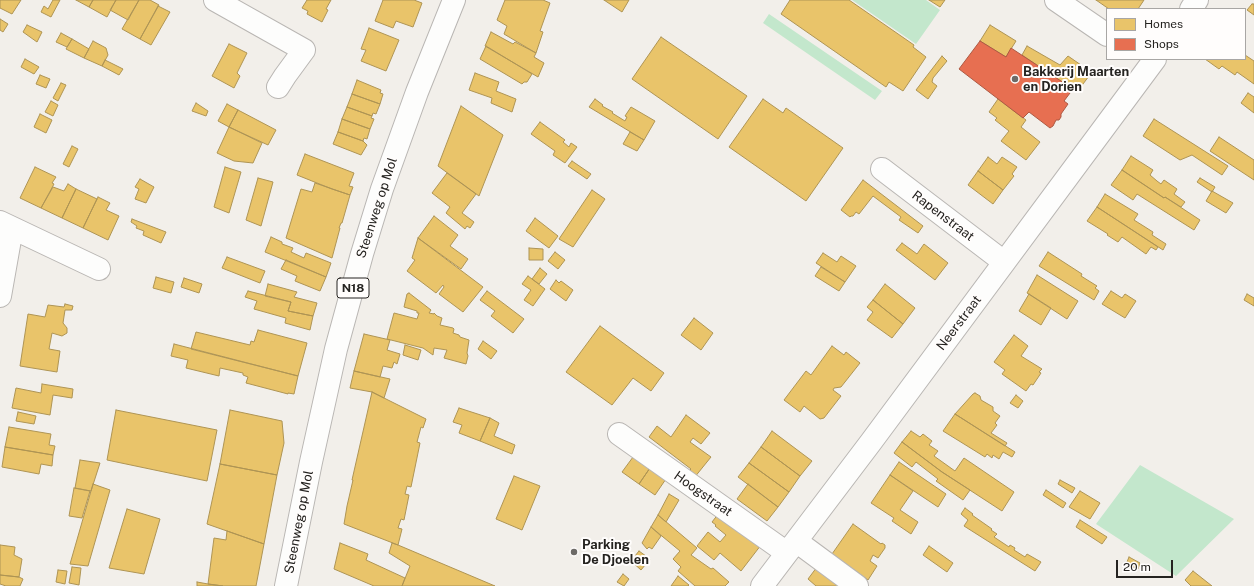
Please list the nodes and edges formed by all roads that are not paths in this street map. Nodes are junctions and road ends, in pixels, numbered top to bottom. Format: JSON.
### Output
{"nodes":[{"id":1,"x":215,"y":0,"type":"edge"},
{"id":2,"x":454,"y":0,"type":"edge"},
{"id":3,"x":1056,"y":0,"type":"edge"},
{"id":4,"x":1106,"y":34,"type":"edge"},
{"id":5,"x":1150,"y":61,"type":"edge"},
{"id":6,"x":278,"y":87,"type":"dead end"},
{"id":7,"x":882,"y":169,"type":"dead end"},
{"id":8,"x":6,"y":225,"type":"edge"},
{"id":9,"x":1004,"y":262,"type":"junction"},
{"id":10,"x":99,"y":269,"type":"dead end"},
{"id":11,"x":0,"y":296,"type":"edge"},
{"id":12,"x":619,"y":434,"type":"dead end"},
{"id":13,"x":791,"y":547,"type":"junction"},
{"id":14,"x":286,"y":586,"type":"edge"},
{"id":15,"x":762,"y":586,"type":"edge"},
{"id":16,"x":857,"y":586,"type":"edge"}],
"edges":[{"from":1,"to":6,"type":"street"},
{"from":2,"to":14,"type":"street","name":"Steenweg op Mol","number":"N18"},
{"from":3,"to":4,"type":"street"},
{"from":5,"to":9,"type":"street","name":"Neerstraat"},
{"from":7,"to":9,"type":"street","name":"Rapenstraat"},
{"from":8,"to":10,"type":"street"},
{"from":8,"to":11,"type":"street"},
{"from":9,"to":13,"type":"street","name":"Neerstraat"},
{"from":12,"to":13,"type":"street","name":"Hoogstraat"},
{"from":13,"to":15,"type":"street","name":"Neerstraat"},
{"from":13,"to":16,"type":"street","name":"Hoogstraat"}]}
